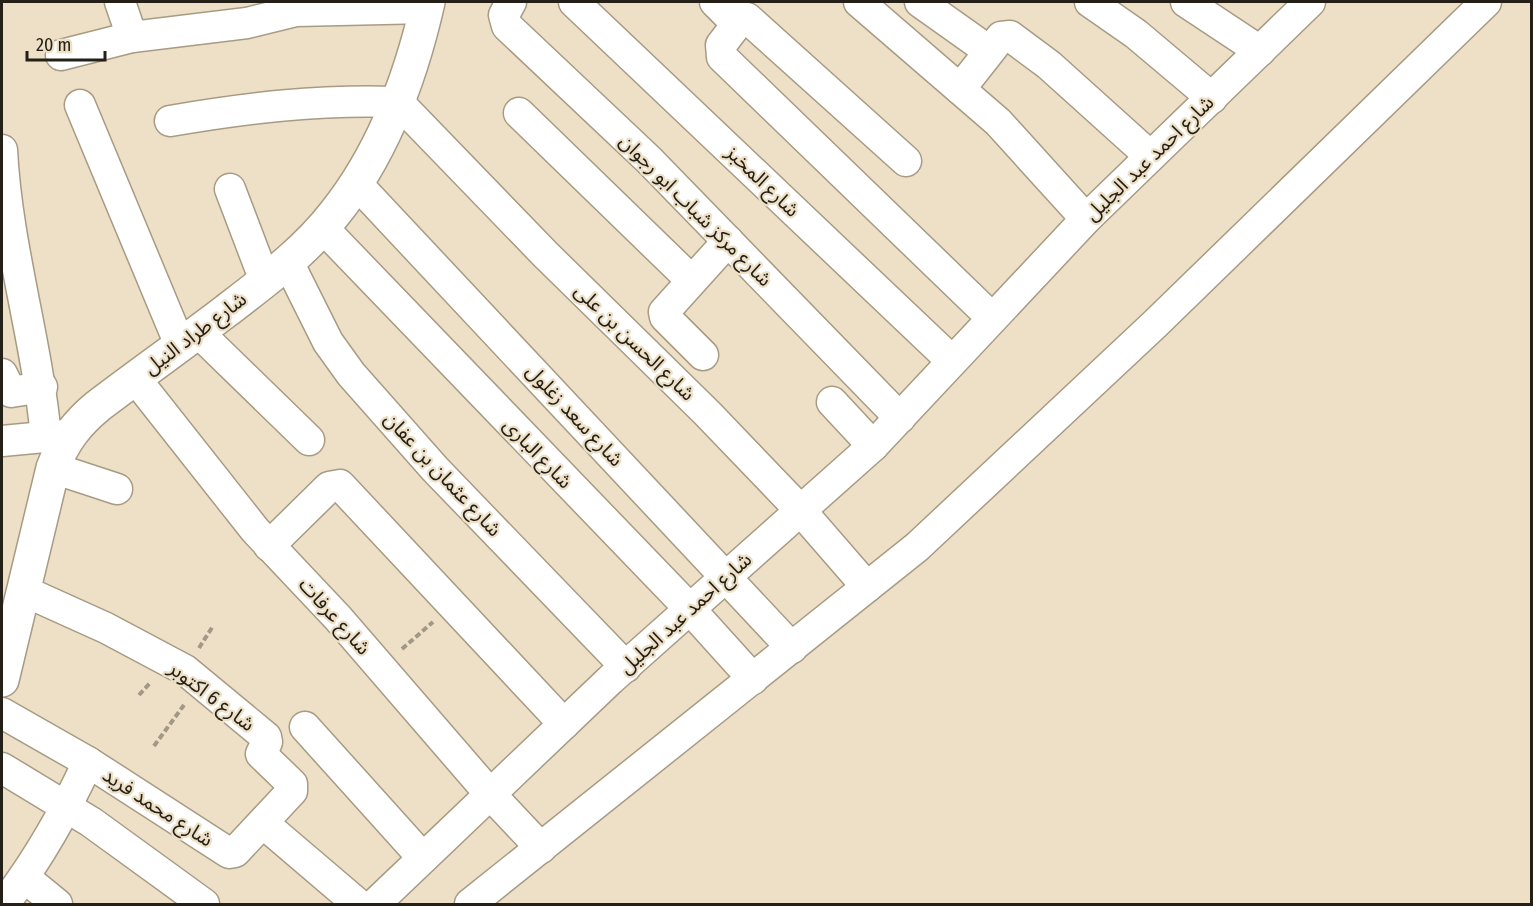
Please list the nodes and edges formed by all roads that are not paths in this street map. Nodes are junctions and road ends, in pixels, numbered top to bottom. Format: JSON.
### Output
{"nodes":[{"id":1,"x":120,"y":2,"type":"edge"},
{"id":2,"x":510,"y":2,"type":"edge"},
{"id":3,"x":574,"y":2,"type":"edge"},
{"id":4,"x":859,"y":2,"type":"edge"},
{"id":5,"x":920,"y":2,"type":"edge"},
{"id":6,"x":1090,"y":2,"type":"edge"},
{"id":7,"x":1186,"y":2,"type":"edge"},
{"id":8,"x":1310,"y":2,"type":"edge"},
{"id":9,"x":1486,"y":2,"type":"edge"},
{"id":10,"x":427,"y":5,"type":"edge"},
{"id":11,"x":725,"y":12,"type":"edge"},
{"id":12,"x":132,"y":37,"type":"junction"},
{"id":13,"x":989,"y":51,"type":"junction"},
{"id":14,"x":1260,"y":51,"type":"junction"},
{"id":15,"x":61,"y":55,"type":"dead end"},
{"id":16,"x":960,"y":89,"type":"junction"},
{"id":17,"x":1212,"y":98,"type":"junction"},
{"id":18,"x":398,"y":102,"type":"junction"},
{"id":19,"x":80,"y":105,"type":"dead end"},
{"id":20,"x":519,"y":113,"type":"dead end"},
{"id":21,"x":170,"y":121,"type":"dead end"},
{"id":22,"x":2,"y":150,"type":"edge"},
{"id":23,"x":1150,"y":156,"type":"junction"},
{"id":24,"x":906,"y":161,"type":"dead end"},
{"id":25,"x":357,"y":183,"type":"junction"},
{"id":26,"x":230,"y":189,"type":"dead end"},
{"id":27,"x":1086,"y":219,"type":"junction"},
{"id":28,"x":323,"y":228,"type":"junction"},
{"id":29,"x":728,"y":241,"type":"junction"},
{"id":30,"x":277,"y":271,"type":"junction"},
{"id":31,"x":691,"y":280,"type":"junction"},
{"id":32,"x":992,"y":318,"type":"junction"},
{"id":33,"x":189,"y":338,"type":"junction"},
{"id":34,"x":703,"y":355,"type":"dead end"},
{"id":35,"x":952,"y":361,"type":"junction"},
{"id":36,"x":2,"y":374,"type":"edge"},
{"id":37,"x":135,"y":378,"type":"junction"},
{"id":38,"x":42,"y":387,"type":"junction"},
{"id":39,"x":832,"y":402,"type":"dead end"},
{"id":40,"x":900,"y":418,"type":"junction"},
{"id":41,"x":309,"y":440,"type":"dead end"},
{"id":42,"x":2,"y":441,"type":"edge"},
{"id":43,"x":873,"y":446,"type":"junction"},
{"id":44,"x":56,"y":447,"type":"junction"},
{"id":45,"x":117,"y":489,"type":"dead end"},
{"id":46,"x":801,"y":511,"type":"junction"},
{"id":47,"x":269,"y":546,"type":"junction"},
{"id":48,"x":727,"y":576,"type":"junction"},
{"id":49,"x":867,"y":587,"type":"junction"},
{"id":50,"x":24,"y":591,"type":"junction"},
{"id":51,"x":689,"y":608,"type":"junction"},
{"id":52,"x":792,"y":648,"type":"junction"},
{"id":53,"x":4,"y":661,"type":"edge"},
{"id":54,"x":626,"y":667,"type":"junction"},
{"id":55,"x":753,"y":679,"type":"junction"},
{"id":56,"x":2,"y":713,"type":"edge"},
{"id":57,"x":564,"y":724,"type":"junction"},
{"id":58,"x":305,"y":727,"type":"dead end"},
{"id":59,"x":88,"y":762,"type":"junction"},
{"id":60,"x":2,"y":768,"type":"edge"},
{"id":61,"x":490,"y":795,"type":"junction"},
{"id":62,"x":67,"y":807,"type":"junction"},
{"id":63,"x":263,"y":824,"type":"junction"},
{"id":64,"x":541,"y":848,"type":"junction"},
{"id":65,"x":423,"y":858,"type":"junction"},
{"id":66,"x":24,"y":878,"type":"junction"},
{"id":67,"x":4,"y":904,"type":"edge"},
{"id":68,"x":57,"y":904,"type":"edge"},
{"id":69,"x":204,"y":904,"type":"edge"},
{"id":70,"x":358,"y":904,"type":"edge"},
{"id":71,"x":375,"y":904,"type":"edge"},
{"id":72,"x":470,"y":904,"type":"edge"}],
"edges":[{"from":1,"to":12,"type":"street"},
{"from":2,"to":29,"type":"street","name":"شارع مركز شباب ابو رجوان"},
{"from":3,"to":35,"type":"street","name":"شارع المخبز"},
{"from":4,"to":16,"type":"street"},
{"from":5,"to":13,"type":"street"},
{"from":6,"to":17,"type":"street"},
{"from":7,"to":14,"type":"street"},
{"from":8,"to":14,"type":"street","name":"شارع احمد عبد الجليل"},
{"from":9,"to":49,"type":"street"},
{"from":10,"to":12,"type":"street"},
{"from":10,"to":18,"type":"street","name":"شارع طراد النيل"},
{"from":11,"to":24,"type":"street"},
{"from":11,"to":32,"type":"street"},
{"from":12,"to":15,"type":"street"},
{"from":13,"to":16,"type":"street"},
{"from":13,"to":23,"type":"street"},
{"from":14,"to":17,"type":"street","name":"شارع احمد عبد الجليل"},
{"from":16,"to":27,"type":"street"},
{"from":17,"to":23,"type":"street","name":"شارع احمد عبد الجليل"},
{"from":18,"to":21,"type":"street"},
{"from":18,"to":25,"type":"street","name":"شارع طراد النيل"},
{"from":18,"to":46,"type":"street","name":"شارع الحسن بن على"},
{"from":19,"to":33,"type":"street"},
{"from":20,"to":31,"type":"street"},
{"from":22,"to":38,"type":"street"},
{"from":23,"to":27,"type":"street","name":"شارع احمد عبد الجليل"},
{"from":25,"to":28,"type":"street","name":"شارع طراد النيل"},
{"from":25,"to":48,"type":"street","name":"شارع سعد زغلول"},
{"from":26,"to":30,"type":"street","name":"شارع عثمان بن عفان"},
{"from":27,"to":32,"type":"street","name":"شارع احمد عبد الجليل"},
{"from":28,"to":30,"type":"street","name":"شارع طراد النيل"},
{"from":28,"to":51,"type":"street","name":"شارع البارى"},
{"from":29,"to":31,"type":"street"},
{"from":29,"to":40,"type":"street","name":"شارع مركز شباب ابو رجوان"},
{"from":30,"to":33,"type":"street","name":"شارع طراد النيل"},
{"from":30,"to":54,"type":"street","name":"شارع عثمان بن عفان"},
{"from":31,"to":34,"type":"street"},
{"from":32,"to":35,"type":"street","name":"شارع احمد عبد الجليل"},
{"from":33,"to":37,"type":"street","name":"شارع طراد النيل"},
{"from":33,"to":41,"type":"street"},
{"from":35,"to":40,"type":"street","name":"شارع احمد عبد الجليل"},
{"from":36,"to":38,"type":"street"},
{"from":37,"to":44,"type":"street","name":"شارع طراد النيل"},
{"from":37,"to":47,"type":"street","name":"شارع عرفات"},
{"from":38,"to":44,"type":"street"},
{"from":39,"to":43,"type":"street"},
{"from":40,"to":43,"type":"street","name":"شارع احمد عبد الجليل"},
{"from":42,"to":44,"type":"street"},
{"from":43,"to":46,"type":"street","name":"شارع احمد عبد الجليل"},
{"from":44,"to":45,"type":"street"},
{"from":44,"to":50,"type":"street","name":"شارع طراد النيل"},
{"from":46,"to":48,"type":"street","name":"شارع احمد عبد الجليل"},
{"from":46,"to":49,"type":"street","name":"شارع الحسن بن على"},
{"from":47,"to":57,"type":"street"},
{"from":47,"to":61,"type":"street","name":"شارع عرفات"},
{"from":48,"to":51,"type":"street","name":"شارع احمد عبد الجليل"},
{"from":48,"to":52,"type":"street","name":"شارع سعد زغلول"},
{"from":49,"to":52,"type":"street"},
{"from":50,"to":53,"type":"street","name":"شارع طراد النيل"},
{"from":50,"to":63,"type":"street","name":"شارع 6 اكتوبر"},
{"from":51,"to":54,"type":"street","name":"شارع احمد عبد الجليل"},
{"from":51,"to":55,"type":"street","name":"شارع البارى"},
{"from":52,"to":55,"type":"street"},
{"from":54,"to":57,"type":"street","name":"شارع احمد عبد الجليل"},
{"from":55,"to":64,"type":"street"},
{"from":56,"to":59,"type":"street","name":"شارع محمد فريد"},
{"from":57,"to":61,"type":"street","name":"شارع احمد عبد الجليل"},
{"from":58,"to":65,"type":"street"},
{"from":59,"to":62,"type":"street"},
{"from":59,"to":63,"type":"street","name":"شارع محمد فريد"},
{"from":60,"to":62,"type":"street"},
{"from":61,"to":64,"type":"street","name":"شارع عرفات"},
{"from":61,"to":65,"type":"street","name":"شارع احمد عبد الجليل"},
{"from":62,"to":66,"type":"street"},
{"from":62,"to":69,"type":"street"},
{"from":63,"to":70,"type":"street"},
{"from":64,"to":72,"type":"street"},
{"from":65,"to":71,"type":"street","name":"شارع احمد عبد الجليل"},
{"from":66,"to":67,"type":"street"},
{"from":66,"to":68,"type":"street"}]}
